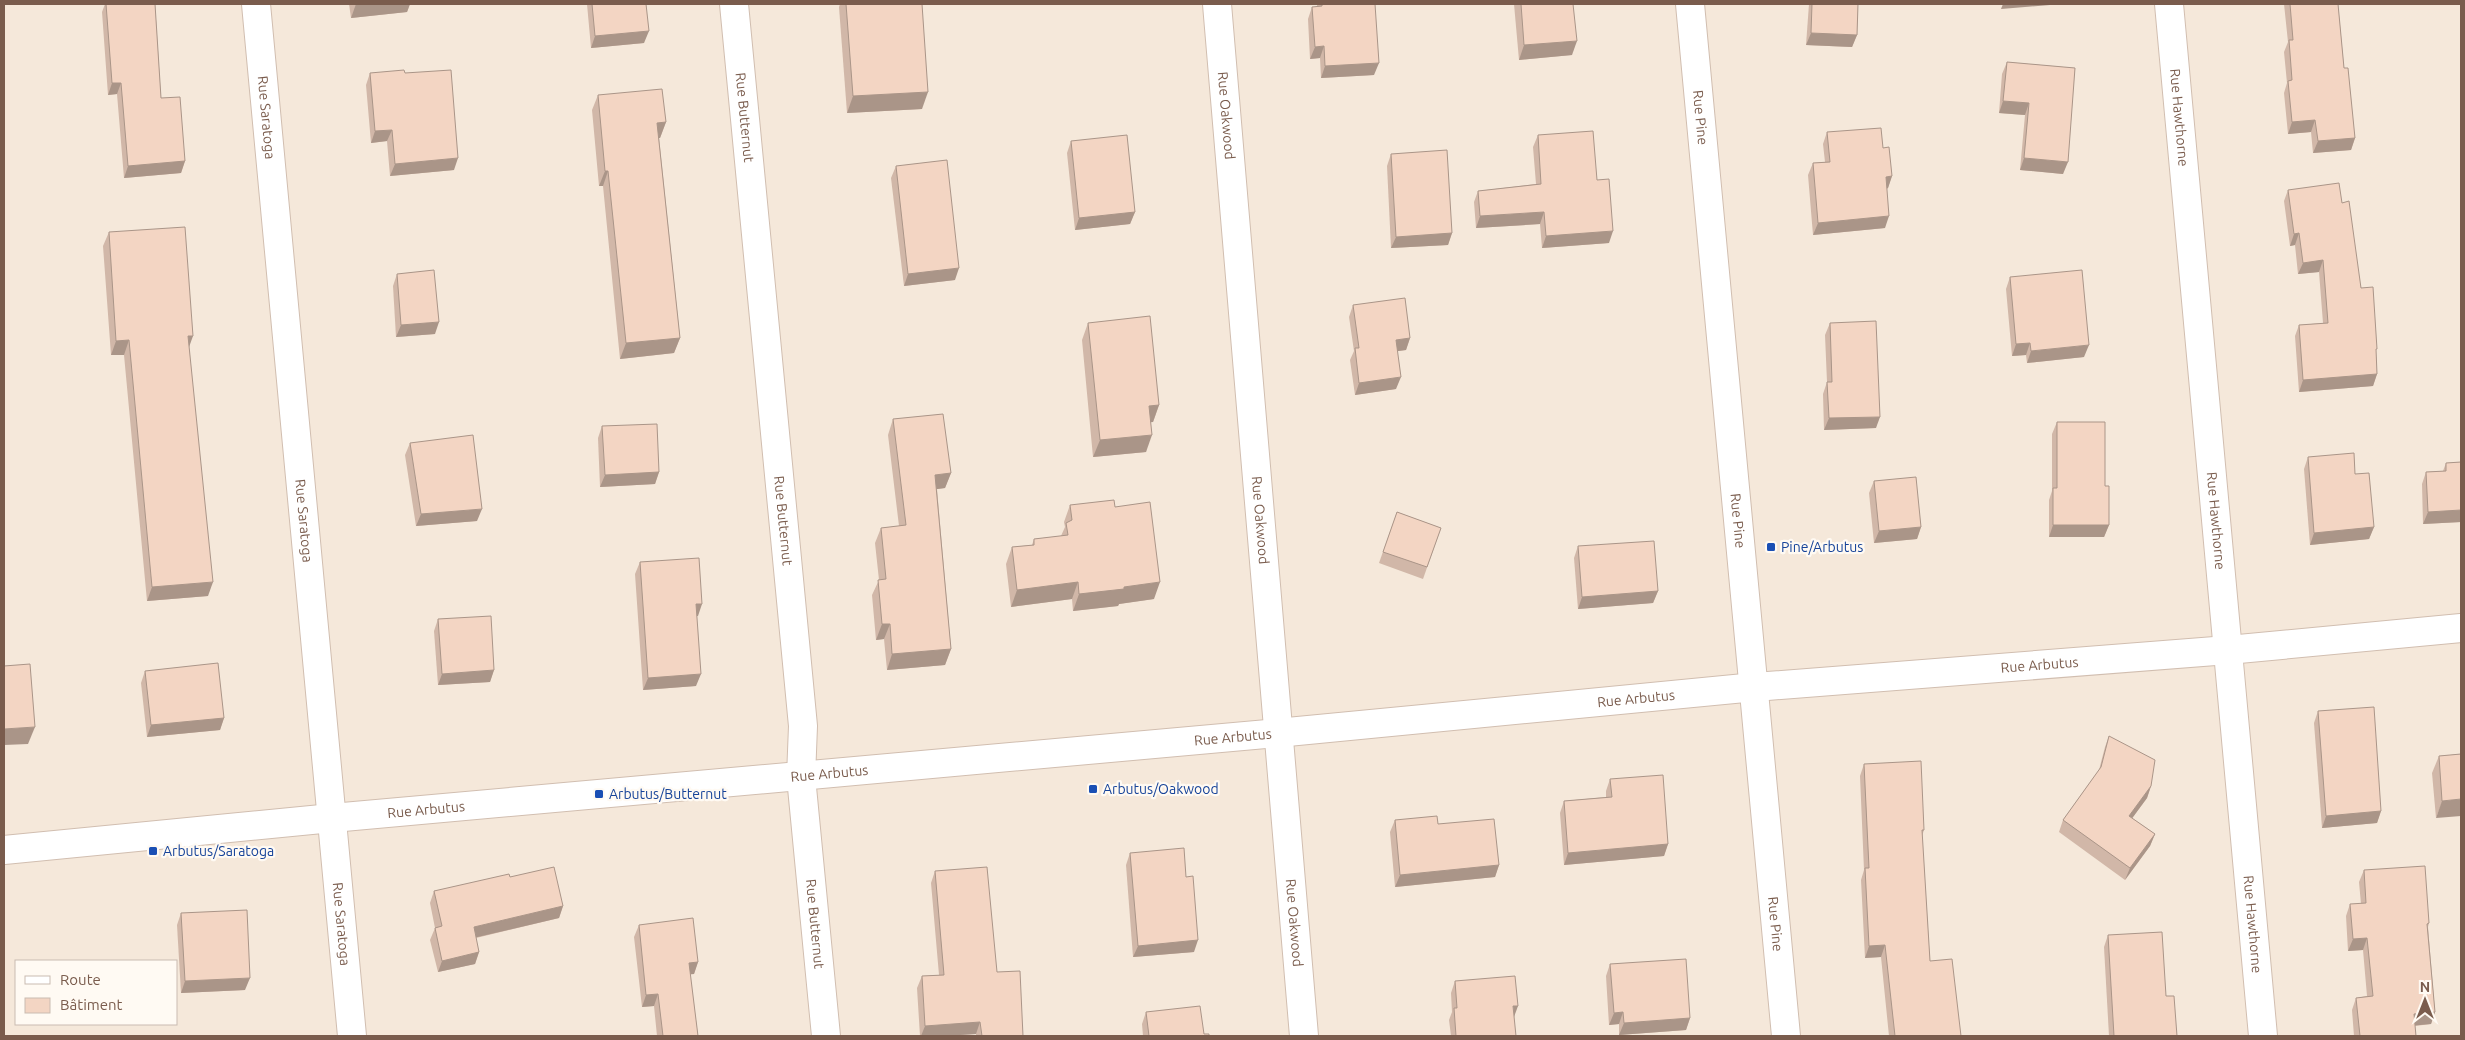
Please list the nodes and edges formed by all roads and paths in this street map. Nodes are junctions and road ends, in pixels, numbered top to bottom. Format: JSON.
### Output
{"nodes":[{"id":1,"x":256,"y":4,"type":"edge"},
{"id":2,"x":734,"y":4,"type":"edge"},
{"id":3,"x":1216,"y":4,"type":"edge"},
{"id":4,"x":1690,"y":4,"type":"edge"},
{"id":5,"x":2169,"y":4,"type":"edge"},
{"id":6,"x":2461,"y":628,"type":"edge"},
{"id":7,"x":2228,"y":650,"type":"junction"},
{"id":8,"x":1755,"y":687,"type":"junction"},
{"id":9,"x":1277,"y":733,"type":"junction"},
{"id":10,"x":801,"y":777,"type":"junction"},
{"id":11,"x":332,"y":818,"type":"junction"},
{"id":12,"x":4,"y":850,"type":"edge"},
{"id":13,"x":352,"y":1036,"type":"edge"},
{"id":14,"x":826,"y":1036,"type":"edge"},
{"id":15,"x":1304,"y":1036,"type":"edge"},
{"id":16,"x":1786,"y":1036,"type":"edge"},
{"id":17,"x":2263,"y":1036,"type":"edge"}],
"edges":[{"from":1,"to":11,"type":"street","name":"Rue Saratoga"},
{"from":2,"to":10,"type":"street","name":"Rue Butternut"},
{"from":3,"to":9,"type":"street","name":"Rue Oakwood"},
{"from":4,"to":8,"type":"street","name":"Rue Pine"},
{"from":5,"to":7,"type":"street","name":"Rue Hawthorne"},
{"from":6,"to":7,"type":"street","name":"Rue Arbutus"},
{"from":7,"to":8,"type":"street","name":"Rue Arbutus"},
{"from":7,"to":17,"type":"street","name":"Rue Hawthorne"},
{"from":8,"to":9,"type":"street","name":"Rue Arbutus"},
{"from":8,"to":16,"type":"street","name":"Rue Pine"},
{"from":9,"to":10,"type":"street","name":"Rue Arbutus"},
{"from":9,"to":15,"type":"street","name":"Rue Oakwood"},
{"from":10,"to":11,"type":"street","name":"Rue Arbutus"},
{"from":10,"to":14,"type":"street","name":"Rue Butternut"},
{"from":11,"to":12,"type":"street","name":"Rue Arbutus"},
{"from":11,"to":13,"type":"street","name":"Rue Saratoga"}]}
